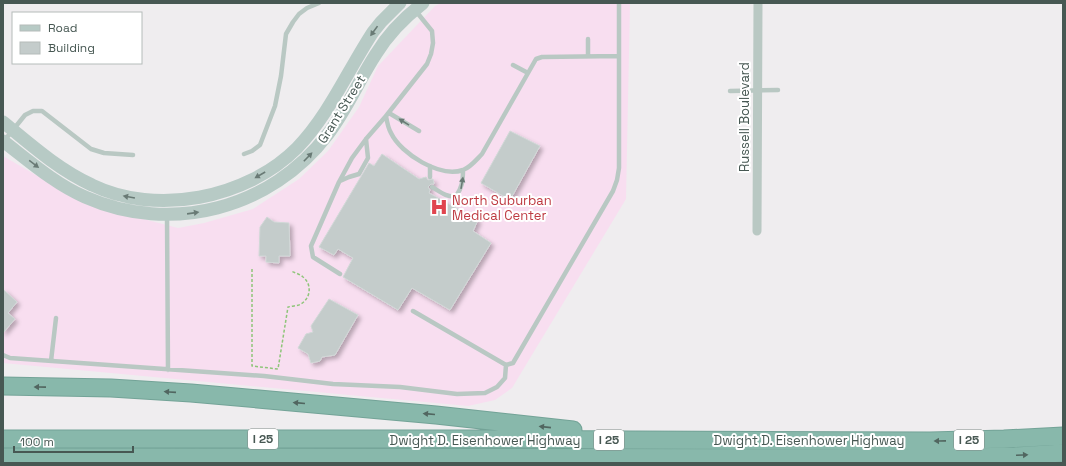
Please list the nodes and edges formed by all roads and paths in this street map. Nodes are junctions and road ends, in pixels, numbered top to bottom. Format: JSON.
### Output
{"nodes":[{"id":1,"x":318,"y":3,"type":"edge"},
{"id":2,"x":400,"y":3,"type":"edge"},
{"id":3,"x":619,"y":3,"type":"edge"},
{"id":4,"x":758,"y":3,"type":"edge"},
{"id":5,"x":415,"y":5,"type":"edge"},
{"id":6,"x":588,"y":39,"type":"dead end"},
{"id":7,"x":588,"y":56,"type":"junction"},
{"id":8,"x":619,"y":56,"type":"junction"},
{"id":9,"x":513,"y":65,"type":"dead end"},
{"id":10,"x":528,"y":73,"type":"junction"},
{"id":11,"x":778,"y":90,"type":"dead end"},
{"id":12,"x":730,"y":91,"type":"dead end"},
{"id":13,"x":758,"y":91,"type":"junction"},
{"id":14,"x":388,"y":114,"type":"junction"},
{"id":15,"x":8,"y":126,"type":"edge"},
{"id":16,"x":419,"y":131,"type":"dead end"},
{"id":17,"x":366,"y":139,"type":"junction"},
{"id":18,"x":3,"y":141,"type":"edge"},
{"id":19,"x":244,"y":154,"type":"dead end"},
{"id":20,"x":133,"y":155,"type":"dead end"},
{"id":21,"x":430,"y":166,"type":"junction"},
{"id":22,"x":462,"y":170,"type":"junction"},
{"id":23,"x":430,"y":177,"type":"dead end"},
{"id":24,"x":339,"y":182,"type":"junction"},
{"id":25,"x":432,"y":187,"type":"dead end"},
{"id":26,"x":167,"y":201,"type":"junction"},
{"id":27,"x":167,"y":215,"type":"junction"},
{"id":28,"x":757,"y":231,"type":"dead end"},
{"id":29,"x":252,"y":269,"type":"dead end"},
{"id":30,"x":291,"y":271,"type":"dead end"},
{"id":31,"x":340,"y":274,"type":"dead end"},
{"id":32,"x":413,"y":311,"type":"dead end"},
{"id":33,"x":56,"y":318,"type":"dead end"},
{"id":34,"x":3,"y":355,"type":"edge"},
{"id":35,"x":51,"y":361,"type":"junction"},
{"id":36,"x":506,"y":365,"type":"junction"},
{"id":37,"x":168,"y":370,"type":"junction"},
{"id":38,"x":3,"y":386,"type":"edge"},
{"id":39,"x":1063,"y":436,"type":"edge"},
{"id":40,"x":3,"y":439,"type":"edge"},
{"id":41,"x":523,"y":439,"type":"junction"},
{"id":42,"x":695,"y":440,"type":"junction"},
{"id":43,"x":3,"y":449,"type":"edge"},
{"id":44,"x":1063,"y":453,"type":"edge"},
{"id":45,"x":3,"y":457,"type":"edge"},
{"id":46,"x":1063,"y":462,"type":"edge"},
{"id":47,"x":1043,"y":463,"type":"edge"}],
"edges":[{"from":1,"to":19,"type":"lane"},
{"from":2,"to":26,"type":"street","name":"Grant Street","one_way":true},
{"from":3,"to":8,"type":"lane"},
{"from":4,"to":13,"type":"street","name":"Russell Boulevard"},
{"from":5,"to":14,"type":"lane"},
{"from":27,"to":5,"type":"street","name":"Grant Street","one_way":true},
{"from":6,"to":7,"type":"lane"},
{"from":7,"to":8,"type":"lane"},
{"from":7,"to":10,"type":"lane"},
{"from":8,"to":36,"type":"lane"},
{"from":9,"to":10,"type":"lane"},
{"from":10,"to":22,"type":"lane"},
{"from":11,"to":13,"type":"lane"},
{"from":12,"to":13,"type":"lane"},
{"from":13,"to":28,"type":"street","name":"Russell Boulevard"},
{"from":16,"to":14,"type":"lane","one_way":true},
{"from":14,"to":17,"type":"lane"},
{"from":14,"to":21,"type":"lane"},
{"from":15,"to":18,"type":"lane"},
{"from":15,"to":20,"type":"lane"},
{"from":26,"to":15,"type":"street","name":"Grant Street","one_way":true},
{"from":17,"to":24,"type":"lane"},
{"from":17,"to":24,"type":"lane"},
{"from":18,"to":27,"type":"street","name":"Grant Street","one_way":true},
{"from":21,"to":22,"type":"lane"},
{"from":21,"to":23,"type":"lane"},
{"from":25,"to":22,"type":"lane","one_way":true},
{"from":24,"to":31,"type":"lane"},
{"from":26,"to":27,"type":"lane"},
{"from":27,"to":37,"type":"lane"},
{"from":29,"to":30,"type":"path"},
{"from":32,"to":36,"type":"lane"},
{"from":33,"to":35,"type":"lane"},
{"from":34,"to":35,"type":"lane"},
{"from":35,"to":37,"type":"lane"},
{"from":36,"to":37,"type":"lane"},
{"from":42,"to":38,"type":"highway","one_way":true},
{"from":39,"to":42,"type":"highway","name":"Dwight D. Eisenhower Highway","number":"I 25","one_way":true},
{"from":40,"to":41,"type":"highway","name":"Dwight D. Eisenhower Highway","number":"I 25"},
{"from":41,"to":42,"type":"highway","name":"Dwight D. Eisenhower Highway","number":"I 25"},
{"from":41,"to":43,"type":"highway"},
{"from":45,"to":44,"type":"highway","one_way":true},
{"from":46,"to":47,"type":"highway"}]}
